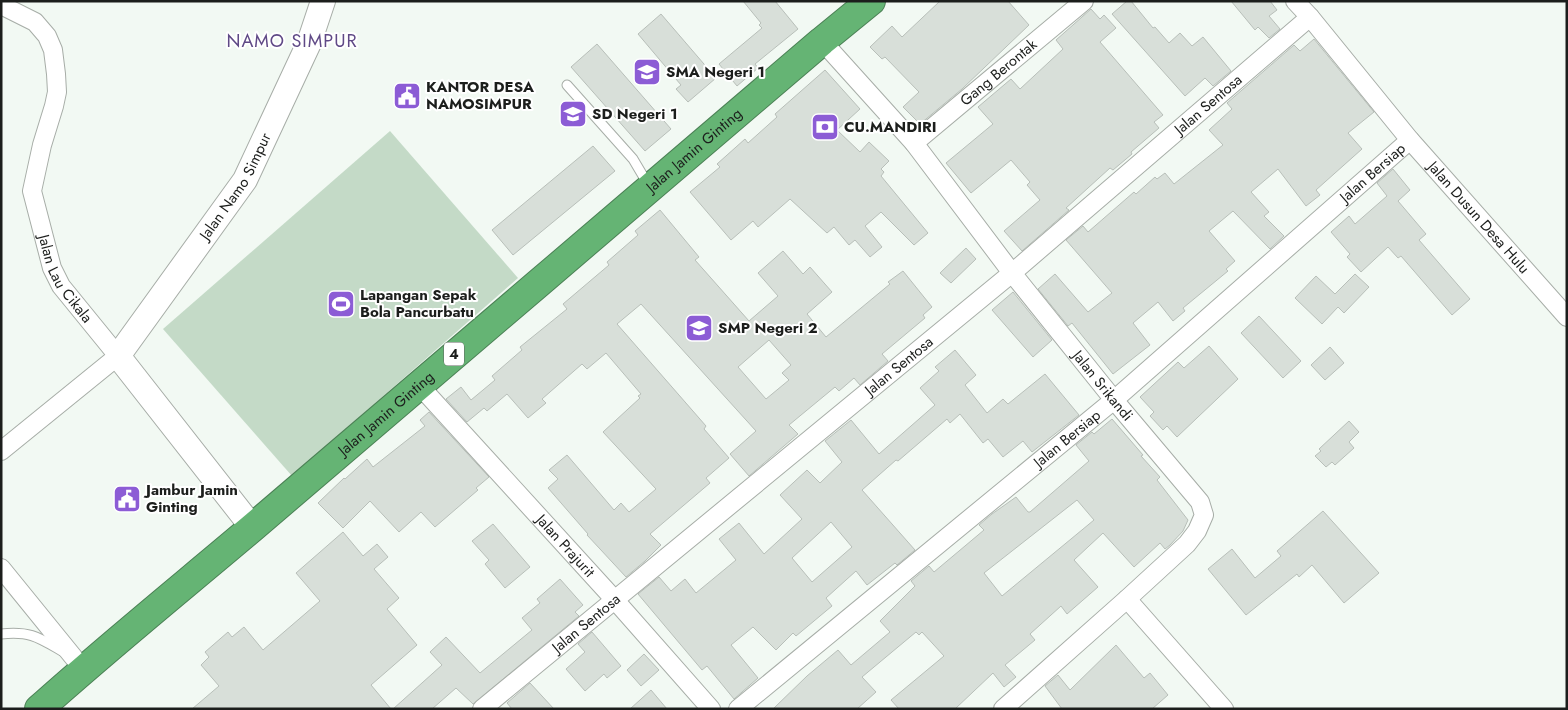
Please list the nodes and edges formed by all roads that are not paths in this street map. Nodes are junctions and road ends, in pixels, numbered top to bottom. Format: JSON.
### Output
{"nodes":[{"id":1,"x":323,"y":1,"type":"edge"},
{"id":2,"x":871,"y":1,"type":"edge"},
{"id":3,"x":1084,"y":1,"type":"edge"},
{"id":4,"x":1295,"y":1,"type":"edge"},
{"id":5,"x":1,"y":5,"type":"edge"},
{"id":6,"x":1310,"y":17,"type":"junction"},
{"id":7,"x":822,"y":41,"type":"junction"},
{"id":8,"x":567,"y":86,"type":"dead end"},
{"id":9,"x":1410,"y":140,"type":"junction"},
{"id":10,"x":914,"y":143,"type":"junction"},
{"id":11,"x":650,"y":188,"type":"junction"},
{"id":12,"x":1012,"y":273,"type":"junction"},
{"id":13,"x":1567,"y":317,"type":"edge"},
{"id":14,"x":118,"y":356,"type":"junction"},
{"id":15,"x":418,"y":384,"type":"junction"},
{"id":16,"x":1114,"y":400,"type":"junction"},
{"id":17,"x":1,"y":450,"type":"edge"},
{"id":18,"x":252,"y":528,"type":"junction"},
{"id":19,"x":1,"y":568,"type":"edge"},
{"id":20,"x":614,"y":599,"type":"junction"},
{"id":21,"x":1128,"y":599,"type":"junction"},
{"id":22,"x":1,"y":634,"type":"edge"},
{"id":23,"x":80,"y":664,"type":"junction"},
{"id":24,"x":1015,"y":705,"type":"edge"},
{"id":25,"x":39,"y":709,"type":"edge"},
{"id":26,"x":482,"y":709,"type":"edge"},
{"id":27,"x":711,"y":709,"type":"edge"},
{"id":28,"x":738,"y":709,"type":"edge"},
{"id":29,"x":1224,"y":709,"type":"edge"}],
"edges":[{"from":1,"to":14,"type":"street","name":"Jalan Namo Simpur"},
{"from":2,"to":7,"type":"highway","name":"Jalan Jamin Ginting","number":"4"},
{"from":3,"to":10,"type":"street","name":"Gang Berontak"},
{"from":4,"to":6,"type":"street","name":"Jalan Dusun Desa Hulu"},
{"from":5,"to":14,"type":"street","name":"Jalan Lau Cikala"},
{"from":6,"to":9,"type":"street","name":"Jalan Dusun Desa Hulu"},
{"from":6,"to":12,"type":"street","name":"Jalan Sentosa"},
{"from":7,"to":10,"type":"street","name":"Jalan Srikandi"},
{"from":7,"to":11,"type":"highway","name":"Jalan Jamin Ginting","number":"4"},
{"from":8,"to":11,"type":"lane"},
{"from":9,"to":13,"type":"street","name":"Jalan Dusun Desa Hulu"},
{"from":9,"to":16,"type":"street","name":"Jalan Bersiap"},
{"from":10,"to":12,"type":"street","name":"Jalan Srikandi"},
{"from":11,"to":15,"type":"highway","name":"Jalan Jamin Ginting","number":"4"},
{"from":12,"to":16,"type":"street","name":"Jalan Srikandi"},
{"from":12,"to":20,"type":"street","name":"Jalan Sentosa"},
{"from":14,"to":17,"type":"street"},
{"from":14,"to":18,"type":"street","name":"Jalan Lau Cikala"},
{"from":15,"to":18,"type":"highway","name":"Jalan Jamin Ginting","number":"4"},
{"from":15,"to":20,"type":"street","name":"Jalan Prajurit"},
{"from":16,"to":21,"type":"street","name":"Jalan Srikandi"},
{"from":16,"to":28,"type":"street","name":"Jalan Bersiap"},
{"from":18,"to":23,"type":"highway","name":"Jalan Jamin Ginting","number":"4"},
{"from":19,"to":23,"type":"street"},
{"from":20,"to":26,"type":"street","name":"Jalan Sentosa"},
{"from":20,"to":27,"type":"street","name":"Jalan Prajurit"},
{"from":21,"to":24,"type":"street","name":"Jalan Srikandi"},
{"from":21,"to":29,"type":"street"},
{"from":22,"to":23,"type":"lane"},
{"from":23,"to":25,"type":"highway","name":"Jalan Jamin Ginting","number":"4"}]}
